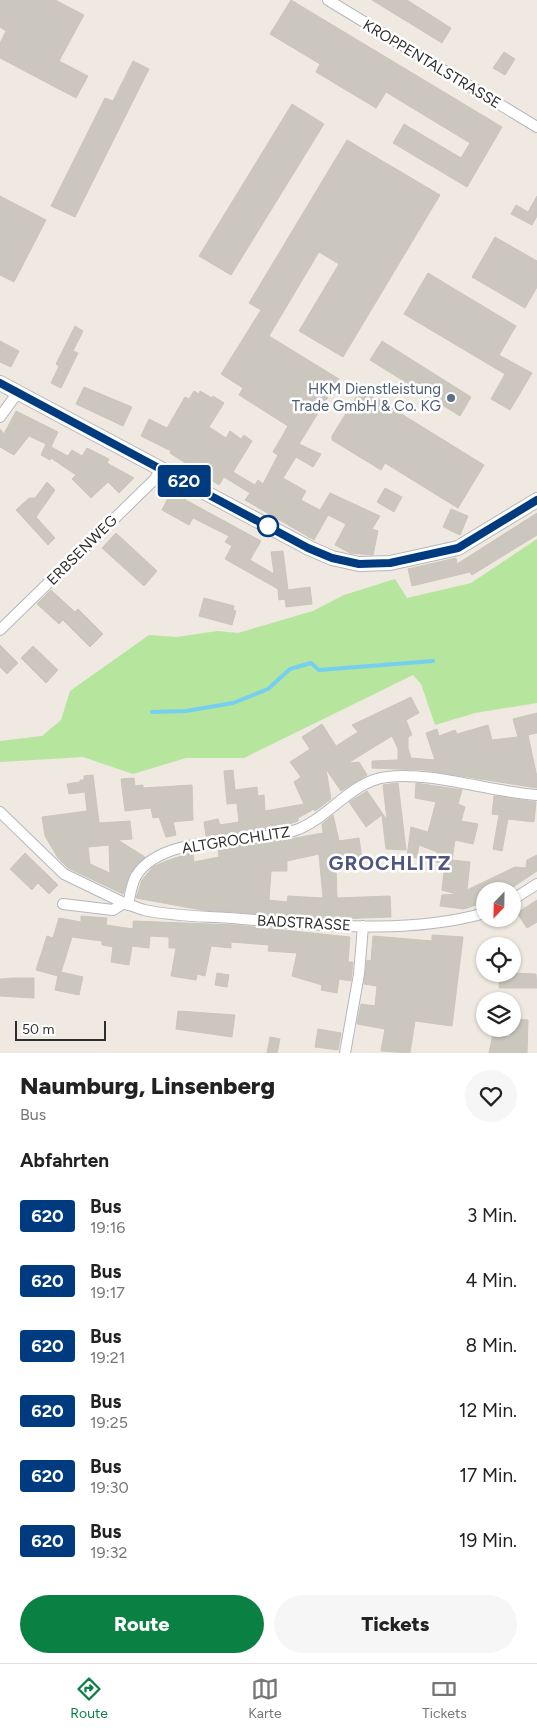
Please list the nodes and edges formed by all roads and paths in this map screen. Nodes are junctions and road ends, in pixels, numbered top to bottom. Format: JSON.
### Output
{"nodes":[{"id":1,"x":328,"y":0,"type":"edge"},
{"id":2,"x":537,"y":127,"type":"edge"},
{"id":3,"x":0,"y":383,"type":"edge"},
{"id":4,"x":18,"y":392,"type":"junction"},
{"id":5,"x":0,"y":417,"type":"edge"},
{"id":6,"x":162,"y":468,"type":"junction"},
{"id":7,"x":537,"y":500,"type":"edge"},
{"id":8,"x":0,"y":630,"type":"edge"},
{"id":9,"x":537,"y":795,"type":"edge"},
{"id":10,"x":2,"y":817,"type":"edge"},
{"id":11,"x":537,"y":884,"type":"edge"},
{"id":12,"x":521,"y":894,"type":"edge"},
{"id":13,"x":63,"y":904,"type":"dead end"},
{"id":14,"x":126,"y":904,"type":"junction"},
{"id":15,"x":476,"y":915,"type":"edge"},
{"id":16,"x":363,"y":926,"type":"junction"},
{"id":17,"x":345,"y":1053,"type":"edge"}],
"edges":[{"from":1,"to":2,"type":"street","name":"KROPPENTALSTRASSE"},
{"from":3,"to":4,"type":"main road"},
{"from":4,"to":5,"type":"street"},
{"from":4,"to":6,"type":"main road"},
{"from":6,"to":7,"type":"main road"},
{"from":6,"to":8,"type":"street","name":"ERBSENWEG"},
{"from":9,"to":14,"type":"street","name":"ALTGROCHLITZ"},
{"from":10,"to":14,"type":"street","name":"BADSTRASSE"},
{"from":11,"to":12,"type":"street"},
{"from":13,"to":14,"type":"street","name":"BADSTRASSE"},
{"from":14,"to":16,"type":"street","name":"BADSTRASSE"},
{"from":15,"to":16,"type":"street","name":"BADSTRASSE"},
{"from":16,"to":17,"type":"street"}]}
